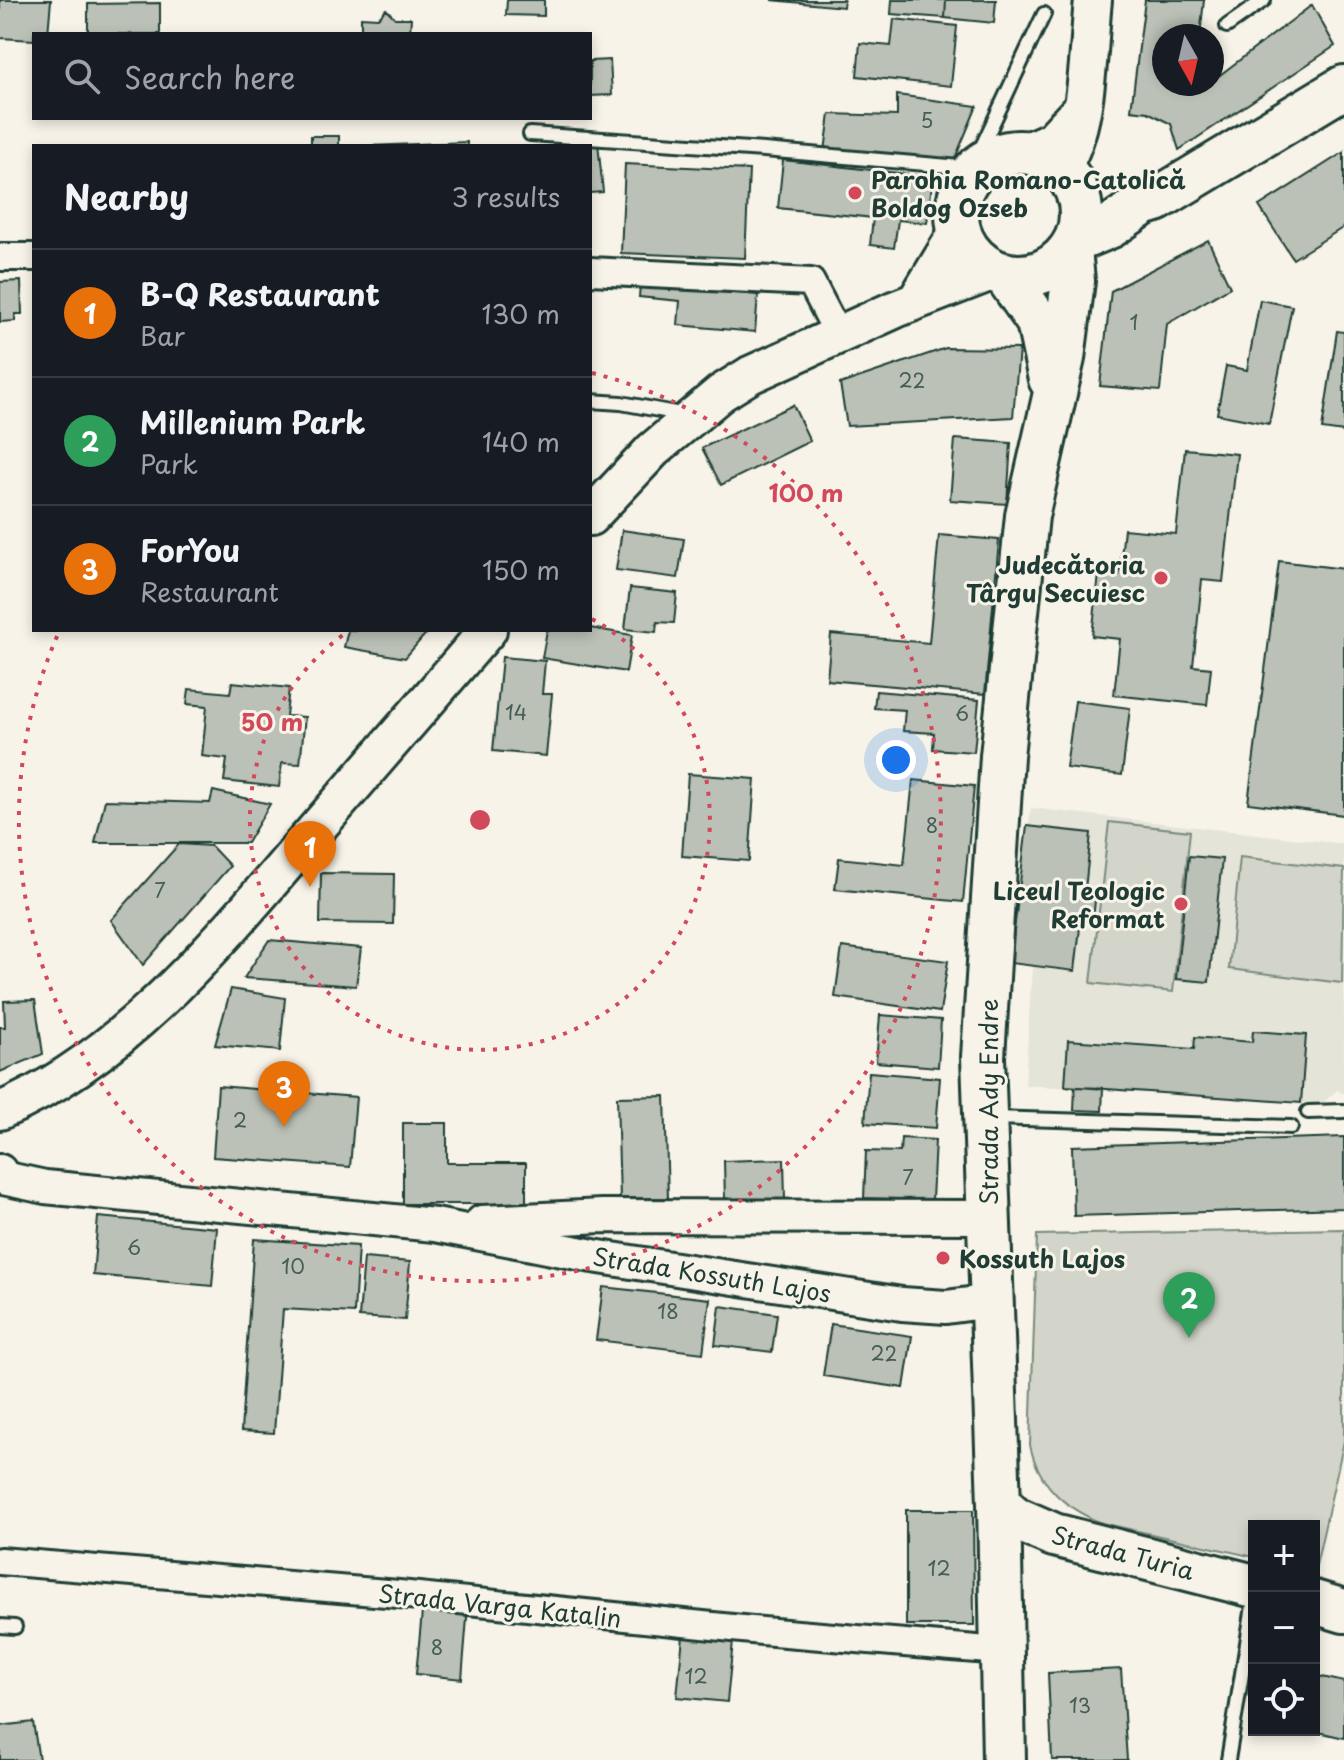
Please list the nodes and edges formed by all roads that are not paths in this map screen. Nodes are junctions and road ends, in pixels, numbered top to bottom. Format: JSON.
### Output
{"nodes":[{"id":1,"x":1093,"y":0,"type":"edge"},
{"id":2,"x":1264,"y":0,"type":"edge"},
{"id":3,"x":1044,"y":14,"type":"dead end"},
{"id":4,"x":1227,"y":26,"type":"dead end"},
{"id":5,"x":1344,"y":87,"type":"edge"},
{"id":6,"x":530,"y":134,"type":"dead end"},
{"id":7,"x":1053,"y":168,"type":"junction"},
{"id":8,"x":964,"y":196,"type":"junction"},
{"id":9,"x":1143,"y":204,"type":"junction"},
{"id":10,"x":1073,"y":245,"type":"junction"},
{"id":11,"x":0,"y":257,"type":"edge"},
{"id":12,"x":32,"y":257,"type":"edge"},
{"id":13,"x":592,"y":271,"type":"edge"},
{"id":14,"x":1000,"y":273,"type":"junction"},
{"id":15,"x":916,"y":301,"type":"junction"},
{"id":16,"x":839,"y":336,"type":"junction"},
{"id":17,"x":1052,"y":400,"type":"junction"},
{"id":18,"x":592,"y":401,"type":"edge"},
{"id":19,"x":691,"y":416,"type":"junction"},
{"id":20,"x":592,"y":515,"type":"edge"},
{"id":21,"x":486,"y":632,"type":"edge"},
{"id":22,"x":1333,"y":1098,"type":"dead end"},
{"id":23,"x":1344,"y":1110,"type":"edge"},
{"id":24,"x":0,"y":1111,"type":"edge"},
{"id":25,"x":1308,"y":1112,"type":"dead end"},
{"id":26,"x":984,"y":1118,"type":"junction"},
{"id":27,"x":1291,"y":1127,"type":"dead end"},
{"id":28,"x":0,"y":1171,"type":"edge"},
{"id":29,"x":989,"y":1217,"type":"junction"},
{"id":30,"x":435,"y":1225,"type":"junction"},
{"id":31,"x":991,"y":1301,"type":"junction"},
{"id":32,"x":999,"y":1504,"type":"junction"},
{"id":33,"x":0,"y":1561,"type":"edge"},
{"id":34,"x":1248,"y":1584,"type":"edge"},
{"id":35,"x":1320,"y":1604,"type":"edge"},
{"id":36,"x":1344,"y":1611,"type":"edge"},
{"id":37,"x":0,"y":1626,"type":"edge"},
{"id":38,"x":15,"y":1627,"type":"dead end"},
{"id":39,"x":1248,"y":1637,"type":"edge"},
{"id":40,"x":1000,"y":1651,"type":"junction"},
{"id":41,"x":1004,"y":1760,"type":"edge"},
{"id":42,"x":1228,"y":1760,"type":"edge"}],
"edges":[{"from":1,"to":7,"type":"main road"},
{"from":2,"to":4,"type":"lane"},
{"from":3,"to":8,"type":"lane"},
{"from":5,"to":9,"type":"main road"},
{"from":6,"to":8,"type":"lane"},
{"from":7,"to":8,"type":"main road"},
{"from":7,"to":9,"type":"main road"},
{"from":7,"to":10,"type":"main road"},
{"from":8,"to":14,"type":"main road"},
{"from":8,"to":15,"type":"main road"},
{"from":9,"to":10,"type":"main road"},
{"from":10,"to":14,"type":"main road"},
{"from":10,"to":17,"type":"main road","name":"Strada Ady Endre"},
{"from":11,"to":12,"type":"street"},
{"from":13,"to":16,"type":"street"},
{"from":14,"to":15,"type":"main road"},
{"from":14,"to":17,"type":"main road","name":"Strada Ady Endre"},
{"from":15,"to":16,"type":"main road"},
{"from":16,"to":19,"type":"main road"},
{"from":17,"to":26,"type":"main road","name":"Strada Ady Endre"},
{"from":18,"to":19,"type":"lane"},
{"from":19,"to":20,"type":"main road"},
{"from":21,"to":24,"type":"main road"},
{"from":22,"to":23,"type":"lane"},
{"from":23,"to":25,"type":"lane"},
{"from":26,"to":27,"type":"lane"},
{"from":26,"to":29,"type":"main road","name":"Strada Ady Endre"},
{"from":28,"to":30,"type":"street","name":"Strada Kossuth Lajos"},
{"from":29,"to":30,"type":"street","name":"Strada Kossuth Lajos"},
{"from":29,"to":31,"type":"main road","name":"Strada Ady Endre"},
{"from":30,"to":31,"type":"street","name":"Strada Kossuth Lajos"},
{"from":31,"to":32,"type":"main road","name":"Strada Ady Endre"},
{"from":32,"to":34,"type":"main road","name":"Strada Turia"},
{"from":32,"to":40,"type":"main road","name":"Strada Ady Endre"},
{"from":33,"to":40,"type":"street","name":"Strada Varga Katalin"},
{"from":35,"to":36,"type":"main road"},
{"from":37,"to":38,"type":"lane"},
{"from":39,"to":42,"type":"lane"},
{"from":40,"to":41,"type":"main road","name":"Strada Ady Endre"}]}
